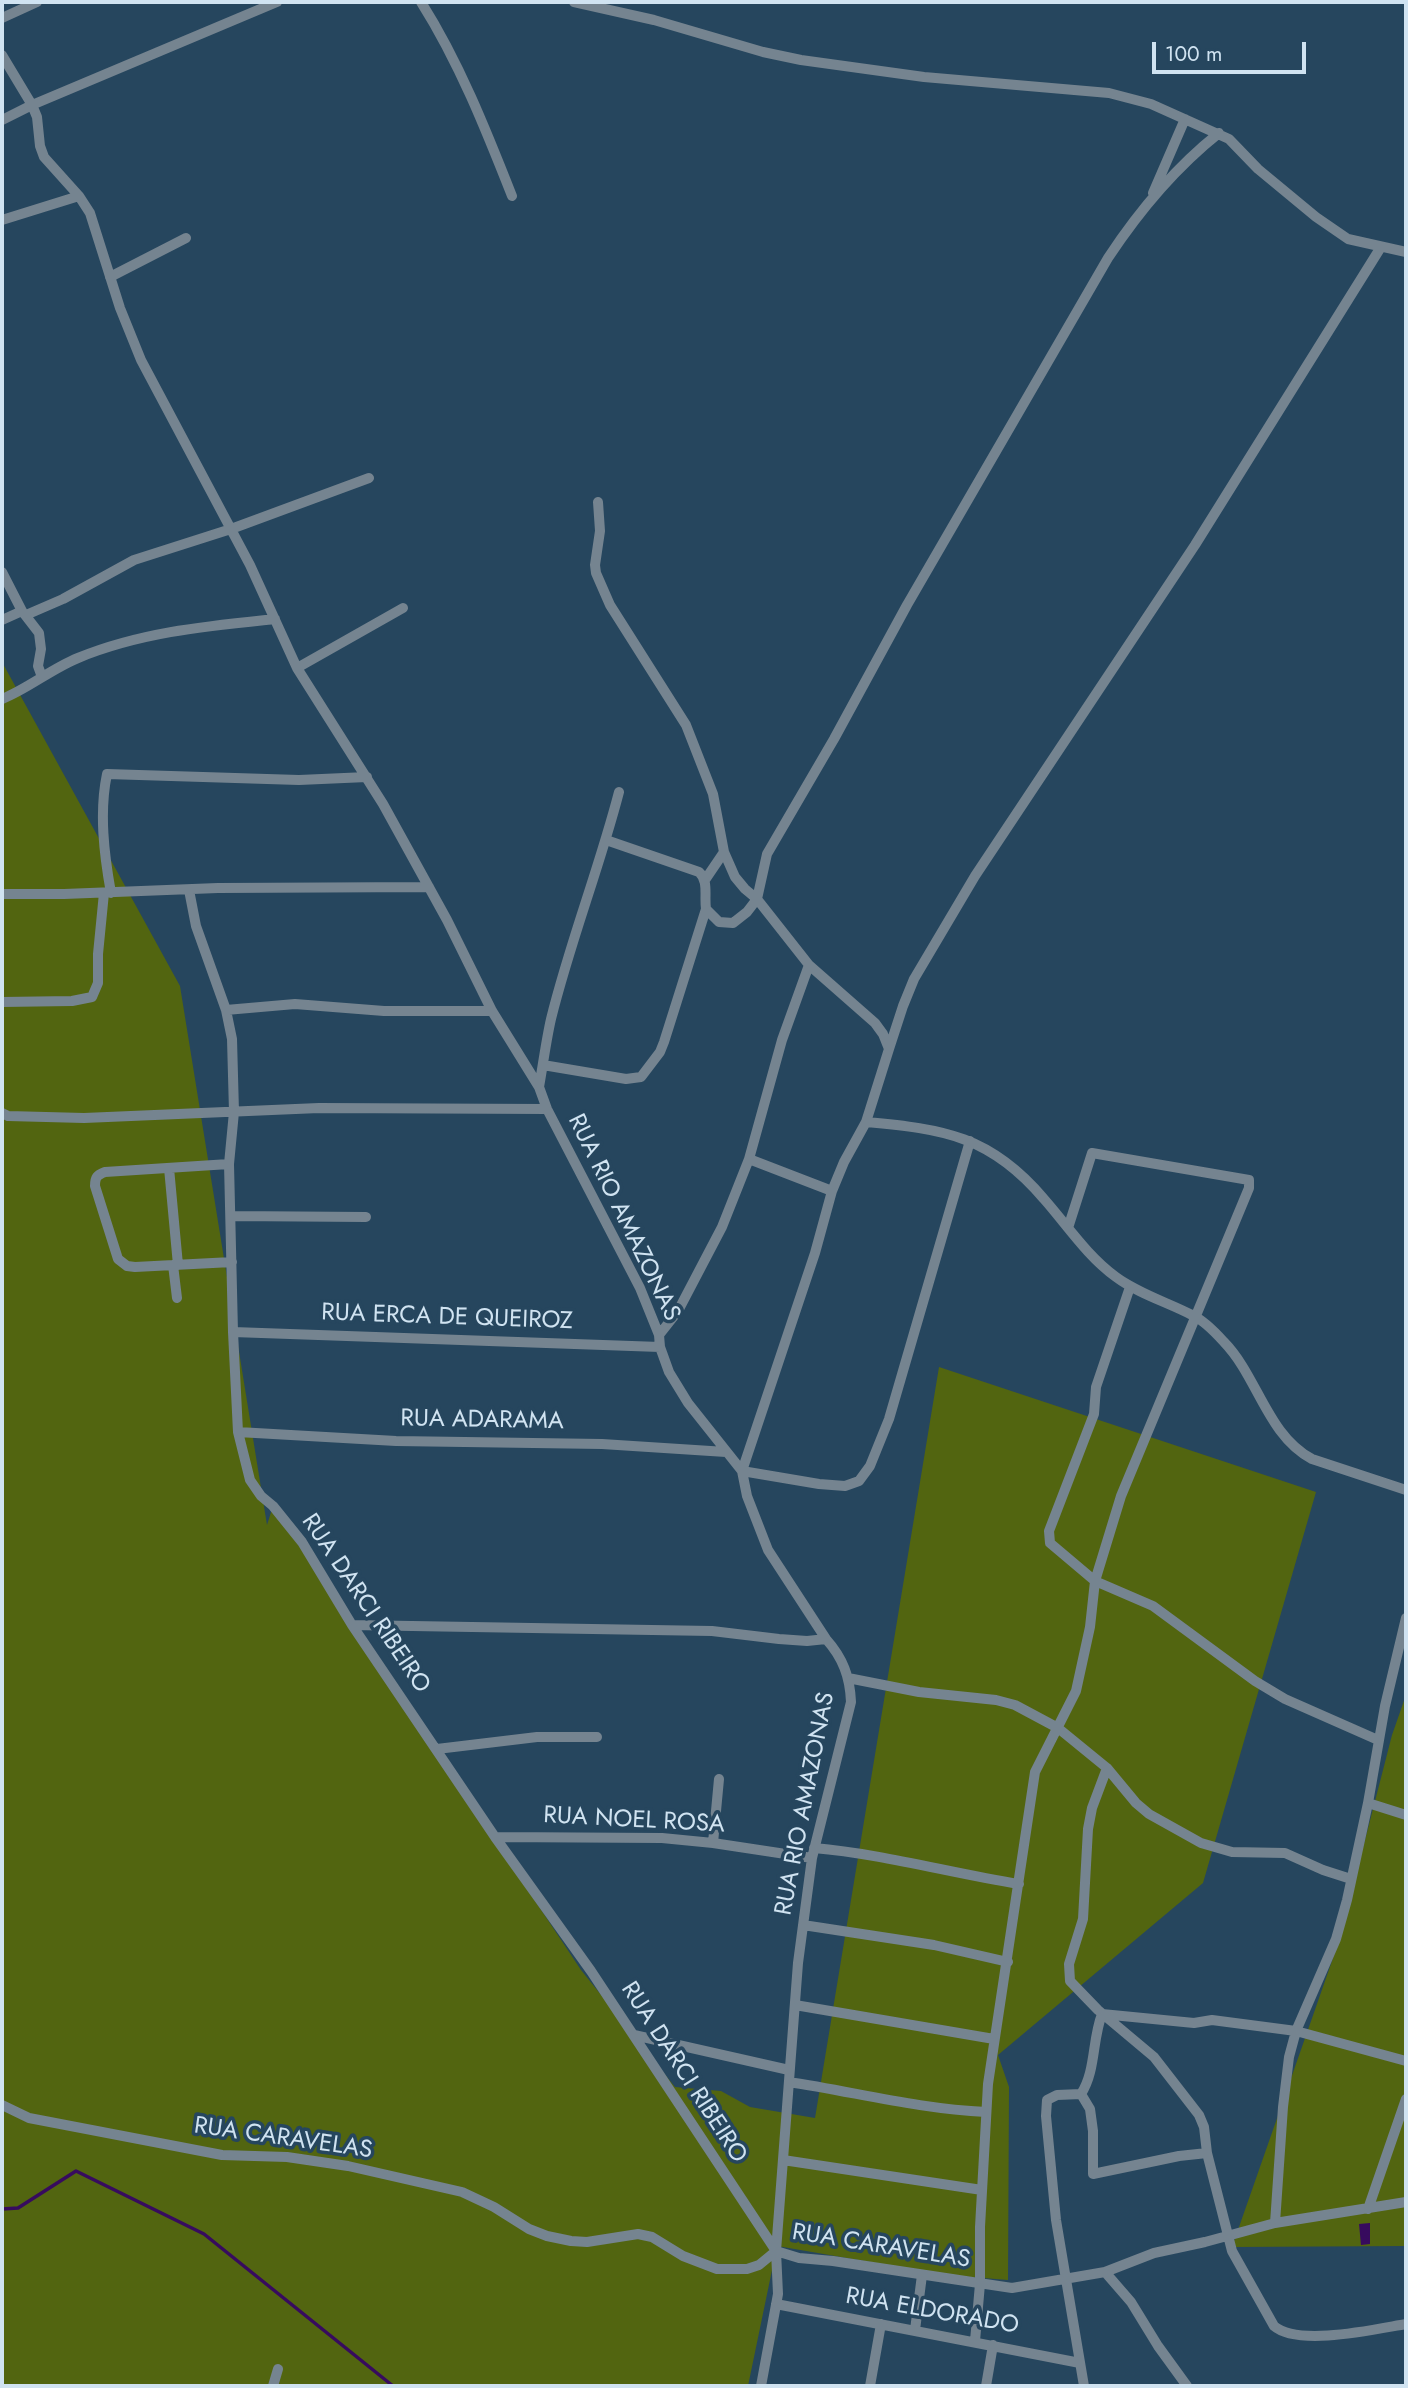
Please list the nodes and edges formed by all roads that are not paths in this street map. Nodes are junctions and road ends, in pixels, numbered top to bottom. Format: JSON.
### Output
{"nodes":[{"id":1,"x":37,"y":2,"type":"edge"},
{"id":2,"x":277,"y":2,"type":"edge"},
{"id":3,"x":421,"y":2,"type":"edge"},
{"id":4,"x":574,"y":2,"type":"edge"},
{"id":5,"x":2,"y":18,"type":"edge"},
{"id":6,"x":2,"y":55,"type":"edge"},
{"id":7,"x":32,"y":105,"type":"junction"},
{"id":8,"x":1185,"y":119,"type":"junction"},
{"id":9,"x":2,"y":120,"type":"edge"},
{"id":10,"x":1219,"y":133,"type":"junction"},
{"id":11,"x":79,"y":196,"type":"junction"},
{"id":12,"x":512,"y":196,"type":"dead end"},
{"id":13,"x":1150,"y":201,"type":"junction"},
{"id":14,"x":2,"y":220,"type":"edge"},
{"id":15,"x":186,"y":238,"type":"dead end"},
{"id":16,"x":1381,"y":247,"type":"junction"},
{"id":17,"x":1406,"y":252,"type":"edge"},
{"id":18,"x":110,"y":277,"type":"junction"},
{"id":19,"x":369,"y":478,"type":"dead end"},
{"id":20,"x":598,"y":502,"type":"dead end"},
{"id":21,"x":231,"y":529,"type":"junction"},
{"id":22,"x":2,"y":572,"type":"edge"},
{"id":23,"x":403,"y":608,"type":"dead end"},
{"id":24,"x":24,"y":613,"type":"junction"},
{"id":25,"x":275,"y":619,"type":"junction"},
{"id":26,"x":2,"y":620,"type":"edge"},
{"id":27,"x":297,"y":668,"type":"junction"},
{"id":28,"x":42,"y":677,"type":"junction"},
{"id":29,"x":2,"y":699,"type":"edge"},
{"id":30,"x":367,"y":777,"type":"junction"},
{"id":31,"x":619,"y":792,"type":"dead end"},
{"id":32,"x":606,"y":840,"type":"junction"},
{"id":33,"x":724,"y":852,"type":"junction"},
{"id":34,"x":705,"y":880,"type":"junction"},
{"id":35,"x":429,"y":887,"type":"junction"},
{"id":36,"x":189,"y":890,"type":"junction"},
{"id":37,"x":108,"y":893,"type":"junction"},
{"id":38,"x":2,"y":894,"type":"edge"},
{"id":39,"x":757,"y":899,"type":"junction"},
{"id":40,"x":706,"y":909,"type":"junction"},
{"id":41,"x":808,"y":965,"type":"junction"},
{"id":42,"x":2,"y":1002,"type":"edge"},
{"id":43,"x":226,"y":1010,"type":"junction"},
{"id":44,"x":492,"y":1011,"type":"junction"},
{"id":45,"x":890,"y":1049,"type":"junction"},
{"id":46,"x":543,"y":1065,"type":"junction"},
{"id":47,"x":539,"y":1087,"type":"junction"},
{"id":48,"x":547,"y":1109,"type":"junction"},
{"id":49,"x":234,"y":1112,"type":"junction"},
{"id":50,"x":2,"y":1113,"type":"edge"},
{"id":51,"x":866,"y":1122,"type":"junction"},
{"id":52,"x":970,"y":1141,"type":"junction"},
{"id":53,"x":749,"y":1159,"type":"junction"},
{"id":54,"x":229,"y":1164,"type":"junction"},
{"id":55,"x":169,"y":1168,"type":"junction"},
{"id":56,"x":832,"y":1191,"type":"junction"},
{"id":57,"x":231,"y":1216,"type":"junction"},
{"id":58,"x":366,"y":1217,"type":"dead end"},
{"id":59,"x":1068,"y":1228,"type":"junction"},
{"id":60,"x":232,"y":1262,"type":"junction"},
{"id":61,"x":175,"y":1265,"type":"junction"},
{"id":62,"x":1130,"y":1287,"type":"junction"},
{"id":63,"x":177,"y":1298,"type":"dead end"},
{"id":64,"x":1195,"y":1316,"type":"junction"},
{"id":65,"x":233,"y":1332,"type":"junction"},
{"id":66,"x":659,"y":1340,"type":"junction"},
{"id":67,"x":238,"y":1432,"type":"junction"},
{"id":68,"x":726,"y":1452,"type":"junction"},
{"id":69,"x":742,"y":1471,"type":"junction"},
{"id":70,"x":1406,"y":1490,"type":"edge"},
{"id":71,"x":1095,"y":1581,"type":"junction"},
{"id":72,"x":1406,"y":1618,"type":"edge"},
{"id":73,"x":352,"y":1625,"type":"junction"},
{"id":74,"x":827,"y":1639,"type":"junction"},
{"id":75,"x":1402,"y":1660,"type":"edge"},
{"id":76,"x":848,"y":1678,"type":"junction"},
{"id":77,"x":1058,"y":1728,"type":"junction"},
{"id":78,"x":597,"y":1737,"type":"dead end"},
{"id":79,"x":1378,"y":1740,"type":"junction"},
{"id":80,"x":437,"y":1749,"type":"junction"},
{"id":81,"x":1107,"y":1768,"type":"junction"},
{"id":82,"x":719,"y":1779,"type":"dead end"},
{"id":83,"x":1368,"y":1803,"type":"junction"},
{"id":84,"x":1406,"y":1815,"type":"edge"},
{"id":85,"x":495,"y":1837,"type":"junction"},
{"id":86,"x":713,"y":1843,"type":"junction"},
{"id":87,"x":813,"y":1853,"type":"junction"},
{"id":88,"x":1352,"y":1879,"type":"junction"},
{"id":89,"x":1018,"y":1884,"type":"junction"},
{"id":90,"x":803,"y":1925,"type":"junction"},
{"id":91,"x":1008,"y":1962,"type":"junction"},
{"id":92,"x":795,"y":2004,"type":"junction"},
{"id":93,"x":1102,"y":2014,"type":"junction"},
{"id":94,"x":1296,"y":2031,"type":"junction"},
{"id":95,"x":634,"y":2035,"type":"junction"},
{"id":96,"x":994,"y":2039,"type":"junction"},
{"id":97,"x":1406,"y":2061,"type":"edge"},
{"id":98,"x":789,"y":2076,"type":"junction"},
{"id":99,"x":1081,"y":2094,"type":"junction"},
{"id":100,"x":1406,"y":2099,"type":"edge"},
{"id":101,"x":3,"y":2106,"type":"edge"},
{"id":102,"x":986,"y":2112,"type":"junction"},
{"id":103,"x":1207,"y":2153,"type":"junction"},
{"id":104,"x":783,"y":2160,"type":"junction"},
{"id":105,"x":982,"y":2190,"type":"junction"},
{"id":106,"x":1406,"y":2202,"type":"edge"},
{"id":107,"x":1368,"y":2208,"type":"junction"},
{"id":108,"x":1275,"y":2223,"type":"junction"},
{"id":109,"x":1228,"y":2235,"type":"junction"},
{"id":110,"x":776,"y":2251,"type":"junction"},
{"id":111,"x":1105,"y":2272,"type":"junction"},
{"id":112,"x":922,"y":2274,"type":"junction"},
{"id":113,"x":1066,"y":2279,"type":"junction"},
{"id":114,"x":980,"y":2284,"type":"junction"},
{"id":115,"x":776,"y":2304,"type":"junction"},
{"id":116,"x":881,"y":2324,"type":"junction"},
{"id":117,"x":1406,"y":2324,"type":"edge"},
{"id":118,"x":915,"y":2330,"type":"junction"},
{"id":119,"x":975,"y":2341,"type":"junction"},
{"id":120,"x":993,"y":2345,"type":"junction"},
{"id":121,"x":1080,"y":2363,"type":"junction"},
{"id":122,"x":278,"y":2369,"type":"dead end"},
{"id":123,"x":272,"y":2386,"type":"edge"},
{"id":124,"x":761,"y":2386,"type":"edge"},
{"id":125,"x":870,"y":2386,"type":"edge"},
{"id":126,"x":986,"y":2386,"type":"edge"},
{"id":127,"x":1084,"y":2386,"type":"edge"},
{"id":128,"x":1187,"y":2386,"type":"edge"}],
"edges":[{"from":1,"to":5,"type":"street"},
{"from":2,"to":7,"type":"street"},
{"from":3,"to":12,"type":"street"},
{"from":4,"to":8,"type":"street"},
{"from":6,"to":7,"type":"street","name":"RUA RIO AMAZONAS"},
{"from":7,"to":9,"type":"street"},
{"from":7,"to":11,"type":"street","name":"RUA RIO AMAZONAS"},
{"from":8,"to":10,"type":"street"},
{"from":8,"to":13,"type":"street"},
{"from":10,"to":13,"type":"street"},
{"from":10,"to":16,"type":"street"},
{"from":11,"to":14,"type":"street"},
{"from":11,"to":18,"type":"street","name":"RUA RIO AMAZONAS"},
{"from":13,"to":39,"type":"street"},
{"from":15,"to":18,"type":"street"},
{"from":16,"to":17,"type":"street"},
{"from":16,"to":45,"type":"street"},
{"from":18,"to":21,"type":"street","name":"RUA RIO AMAZONAS"},
{"from":19,"to":21,"type":"street"},
{"from":20,"to":33,"type":"street"},
{"from":21,"to":24,"type":"street"},
{"from":21,"to":25,"type":"street","name":"RUA RIO AMAZONAS"},
{"from":22,"to":24,"type":"street"},
{"from":23,"to":27,"type":"street"},
{"from":24,"to":26,"type":"street"},
{"from":24,"to":28,"type":"street"},
{"from":25,"to":27,"type":"street","name":"RUA RIO AMAZONAS"},
{"from":25,"to":28,"type":"street"},
{"from":27,"to":30,"type":"street","name":"RUA RIO AMAZONAS"},
{"from":28,"to":29,"type":"street"},
{"from":30,"to":35,"type":"street","name":"RUA RIO AMAZONAS"},
{"from":30,"to":37,"type":"street"},
{"from":31,"to":32,"type":"street"},
{"from":32,"to":34,"type":"street"},
{"from":32,"to":46,"type":"street"},
{"from":33,"to":34,"type":"street"},
{"from":33,"to":39,"type":"street"},
{"from":34,"to":40,"type":"street"},
{"from":35,"to":36,"type":"street"},
{"from":35,"to":44,"type":"street","name":"RUA RIO AMAZONAS"},
{"from":36,"to":37,"type":"street"},
{"from":36,"to":43,"type":"street","name":"RUA DARCI RIBEIRO"},
{"from":37,"to":38,"type":"street"},
{"from":37,"to":42,"type":"street"},
{"from":39,"to":40,"type":"street"},
{"from":39,"to":41,"type":"street"},
{"from":40,"to":46,"type":"street"},
{"from":41,"to":45,"type":"street"},
{"from":41,"to":53,"type":"street"},
{"from":43,"to":44,"type":"street"},
{"from":43,"to":49,"type":"street","name":"RUA DARCI RIBEIRO"},
{"from":44,"to":47,"type":"street","name":"RUA RIO AMAZONAS"},
{"from":45,"to":51,"type":"street"},
{"from":46,"to":47,"type":"street"},
{"from":47,"to":48,"type":"street","name":"RUA RIO AMAZONAS"},
{"from":48,"to":49,"type":"street"},
{"from":48,"to":66,"type":"street","name":"RUA RIO AMAZONAS"},
{"from":49,"to":50,"type":"street"},
{"from":49,"to":54,"type":"street","name":"RUA DARCI RIBEIRO"},
{"from":51,"to":52,"type":"street"},
{"from":51,"to":56,"type":"street"},
{"from":52,"to":59,"type":"street"},
{"from":52,"to":69,"type":"street"},
{"from":53,"to":56,"type":"street"},
{"from":53,"to":66,"type":"street"},
{"from":54,"to":55,"type":"street"},
{"from":54,"to":57,"type":"street","name":"RUA DARCI RIBEIRO"},
{"from":55,"to":61,"type":"street"},
{"from":55,"to":61,"type":"street"},
{"from":56,"to":69,"type":"street"},
{"from":57,"to":58,"type":"street"},
{"from":57,"to":60,"type":"street","name":"RUA DARCI RIBEIRO"},
{"from":59,"to":62,"type":"street"},
{"from":59,"to":64,"type":"street"},
{"from":60,"to":61,"type":"street"},
{"from":60,"to":65,"type":"street","name":"RUA DARCI RIBEIRO"},
{"from":61,"to":63,"type":"street"},
{"from":62,"to":64,"type":"street"},
{"from":62,"to":71,"type":"street"},
{"from":64,"to":70,"type":"street"},
{"from":64,"to":71,"type":"street"},
{"from":65,"to":66,"type":"street","name":"RUA ERCA DE QUEIROZ"},
{"from":65,"to":67,"type":"street","name":"RUA DARCI RIBEIRO"},
{"from":66,"to":68,"type":"street","name":"RUA RIO AMAZONAS"},
{"from":67,"to":68,"type":"street","name":"RUA ADARAMA"},
{"from":67,"to":73,"type":"street","name":"RUA DARCI RIBEIRO"},
{"from":68,"to":69,"type":"street","name":"RUA RIO AMAZONAS"},
{"from":69,"to":74,"type":"street","name":"RUA RIO AMAZONAS"},
{"from":71,"to":77,"type":"street"},
{"from":71,"to":79,"type":"street"},
{"from":72,"to":75,"type":"street"},
{"from":73,"to":74,"type":"street"},
{"from":73,"to":80,"type":"street","name":"RUA DARCI RIBEIRO"},
{"from":74,"to":76,"type":"street","name":"RUA RIO AMAZONAS"},
{"from":75,"to":79,"type":"street"},
{"from":76,"to":77,"type":"street"},
{"from":76,"to":87,"type":"street","name":"RUA RIO AMAZONAS"},
{"from":77,"to":81,"type":"street"},
{"from":77,"to":89,"type":"street"},
{"from":78,"to":80,"type":"street"},
{"from":79,"to":83,"type":"street"},
{"from":80,"to":85,"type":"street","name":"RUA DARCI RIBEIRO"},
{"from":81,"to":88,"type":"street"},
{"from":81,"to":93,"type":"street"},
{"from":82,"to":86,"type":"street"},
{"from":83,"to":84,"type":"street"},
{"from":83,"to":88,"type":"street"},
{"from":85,"to":86,"type":"street","name":"RUA NOEL ROSA"},
{"from":85,"to":95,"type":"street","name":"RUA DARCI RIBEIRO"},
{"from":86,"to":87,"type":"street","name":"RUA NOEL ROSA"},
{"from":87,"to":89,"type":"street","name":"RUA NOEL ROSA"},
{"from":87,"to":90,"type":"street","name":"RUA RIO AMAZONAS"},
{"from":88,"to":94,"type":"street"},
{"from":89,"to":91,"type":"street"},
{"from":90,"to":91,"type":"street"},
{"from":90,"to":92,"type":"street","name":"RUA RIO AMAZONAS"},
{"from":91,"to":96,"type":"street"},
{"from":92,"to":96,"type":"street"},
{"from":92,"to":98,"type":"street","name":"RUA RIO AMAZONAS"},
{"from":93,"to":94,"type":"street"},
{"from":93,"to":99,"type":"street"},
{"from":93,"to":103,"type":"street"},
{"from":94,"to":97,"type":"street"},
{"from":94,"to":108,"type":"street"},
{"from":95,"to":98,"type":"street"},
{"from":95,"to":110,"type":"street","name":"RUA DARCI RIBEIRO"},
{"from":96,"to":102,"type":"street"},
{"from":98,"to":102,"type":"street"},
{"from":98,"to":104,"type":"street","name":"RUA RIO AMAZONAS"},
{"from":99,"to":103,"type":"street"},
{"from":99,"to":113,"type":"street"},
{"from":100,"to":107,"type":"street"},
{"from":101,"to":110,"type":"street","name":"RUA CARAVELAS"},
{"from":102,"to":105,"type":"street"},
{"from":103,"to":109,"type":"street"},
{"from":104,"to":105,"type":"street"},
{"from":104,"to":110,"type":"street","name":"RUA RIO AMAZONAS"},
{"from":105,"to":114,"type":"street"},
{"from":106,"to":107,"type":"street","name":"RUA CARAVELAS"},
{"from":107,"to":108,"type":"street","name":"RUA CARAVELAS"},
{"from":108,"to":109,"type":"street","name":"RUA CARAVELAS"},
{"from":109,"to":111,"type":"street","name":"RUA CARAVELAS"},
{"from":109,"to":117,"type":"street"},
{"from":110,"to":112,"type":"street","name":"RUA CARAVELAS"},
{"from":110,"to":115,"type":"street","name":"RUA RIO AMAZONAS"},
{"from":111,"to":113,"type":"street","name":"RUA CARAVELAS"},
{"from":111,"to":128,"type":"street"},
{"from":112,"to":114,"type":"street","name":"RUA CARAVELAS"},
{"from":112,"to":118,"type":"street"},
{"from":113,"to":114,"type":"street","name":"RUA CARAVELAS"},
{"from":113,"to":121,"type":"street"},
{"from":114,"to":119,"type":"street"},
{"from":115,"to":116,"type":"street","name":"RUA ELDORADO"},
{"from":115,"to":124,"type":"street","name":"RUA RIO AMAZONAS"},
{"from":116,"to":118,"type":"street","name":"RUA ELDORADO"},
{"from":116,"to":125,"type":"street"},
{"from":118,"to":119,"type":"street","name":"RUA ELDORADO"},
{"from":119,"to":120,"type":"street","name":"RUA ELDORADO"},
{"from":120,"to":121,"type":"street","name":"RUA ELDORADO"},
{"from":120,"to":126,"type":"street"},
{"from":121,"to":127,"type":"street"},
{"from":122,"to":123,"type":"street"}]}
